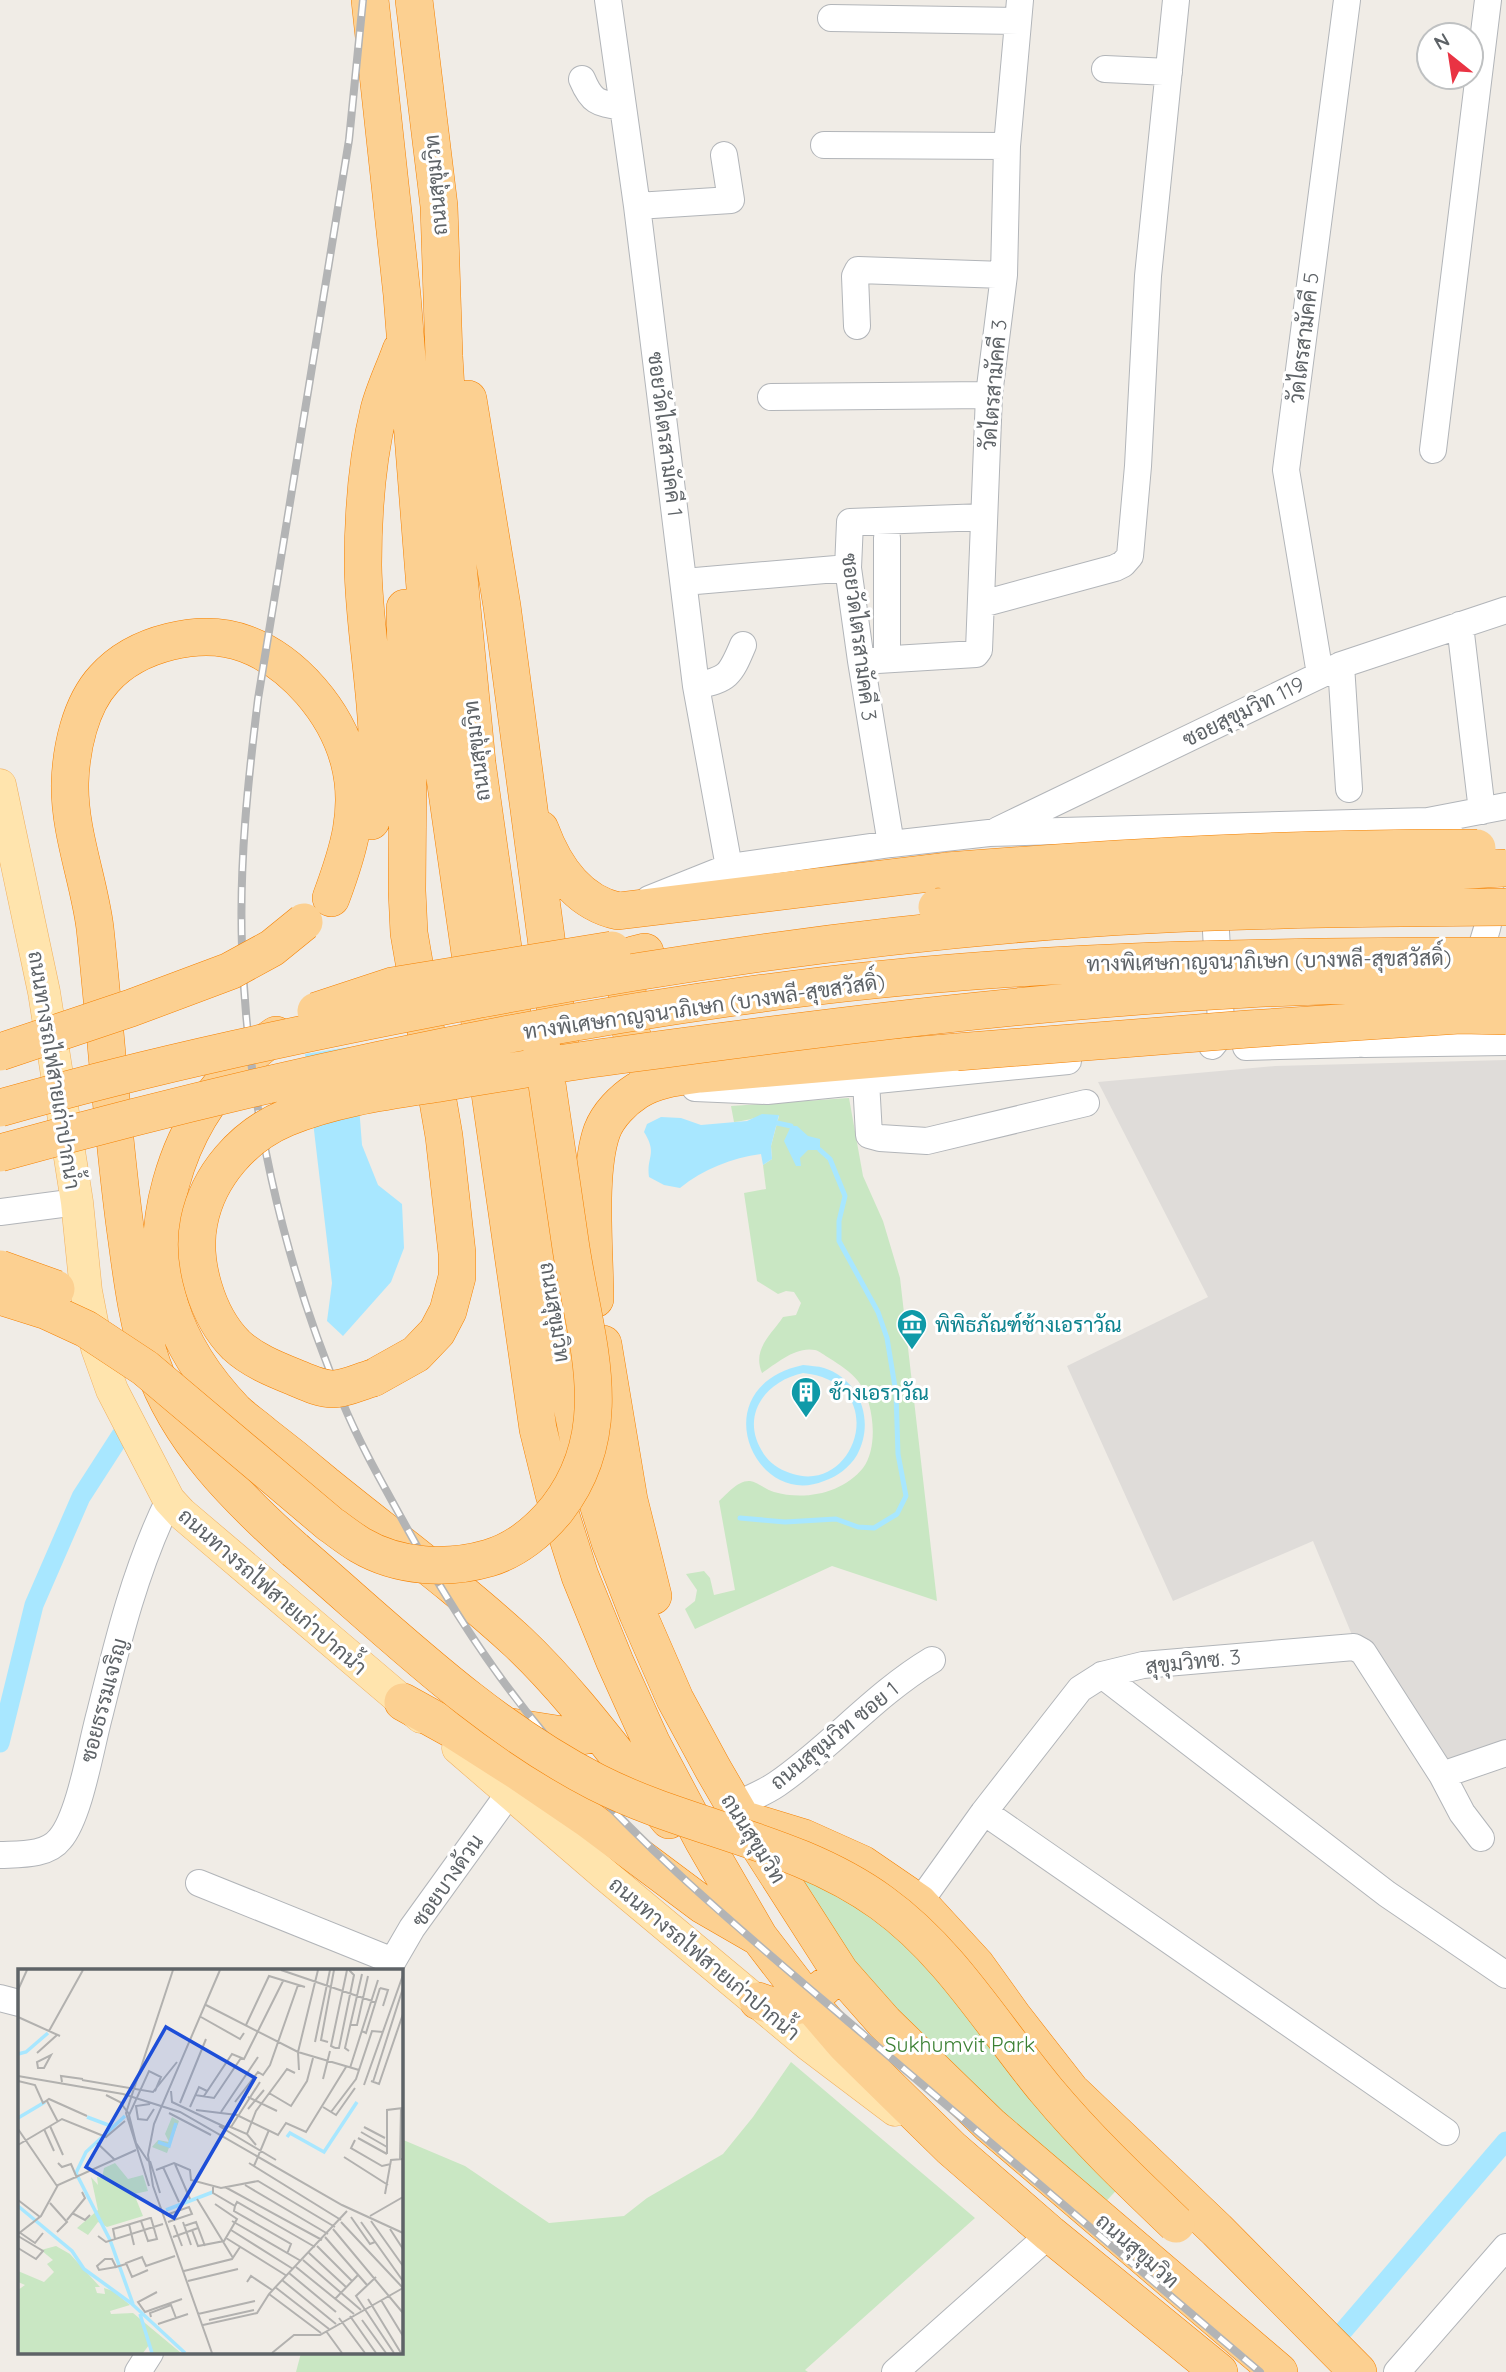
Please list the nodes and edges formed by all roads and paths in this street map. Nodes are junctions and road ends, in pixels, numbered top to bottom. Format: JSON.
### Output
{"nodes":[{"id":1,"x":370,"y":0,"type":"edge"},
{"id":2,"x":414,"y":0,"type":"edge"},
{"id":3,"x":608,"y":0,"type":"edge"},
{"id":4,"x":1177,"y":0,"type":"edge"},
{"id":5,"x":1347,"y":0,"type":"edge"},
{"id":6,"x":1489,"y":0,"type":"edge"},
{"id":7,"x":1019,"y":11,"type":"edge"},
{"id":8,"x":831,"y":18,"type":"dead end"},
{"id":9,"x":1105,"y":69,"type":"dead end"},
{"id":10,"x":1169,"y":72,"type":"junction"},
{"id":11,"x":582,"y":79,"type":"dead end"},
{"id":12,"x":623,"y":107,"type":"junction"},
{"id":13,"x":824,"y":145,"type":"dead end"},
{"id":14,"x":1007,"y":146,"type":"junction"},
{"id":15,"x":724,"y":155,"type":"dead end"},
{"id":16,"x":439,"y":206,"type":"junction"},
{"id":17,"x":637,"y":206,"type":"junction"},
{"id":18,"x":1004,"y":275,"type":"junction"},
{"id":19,"x":857,"y":326,"type":"dead end"},
{"id":20,"x":406,"y":339,"type":"junction"},
{"id":21,"x":409,"y":390,"type":"junction"},
{"id":22,"x":989,"y":395,"type":"junction"},
{"id":23,"x":771,"y":397,"type":"dead end"},
{"id":24,"x":1433,"y":450,"type":"dead end"},
{"id":25,"x":479,"y":476,"type":"junction"},
{"id":26,"x":984,"y":517,"type":"junction"},
{"id":27,"x":887,"y":538,"type":"dead end"},
{"id":28,"x":848,"y":568,"type":"junction"},
{"id":29,"x":684,"y":582,"type":"junction"},
{"id":30,"x":982,"y":604,"type":"junction"},
{"id":31,"x":1506,"y":610,"type":"edge"},
{"id":32,"x":1461,"y":625,"type":"junction"},
{"id":33,"x":743,"y":645,"type":"dead end"},
{"id":34,"x":874,"y":660,"type":"junction"},
{"id":35,"x":1331,"y":669,"type":"junction"},
{"id":36,"x":696,"y":686,"type":"junction"},
{"id":37,"x":0,"y":785,"type":"edge"},
{"id":38,"x":525,"y":789,"type":"junction"},
{"id":39,"x":1349,"y":789,"type":"dead end"},
{"id":40,"x":1494,"y":809,"type":"edge"},
{"id":41,"x":1428,"y":821,"type":"junction"},
{"id":42,"x":1212,"y":827,"type":"junction"},
{"id":43,"x":989,"y":834,"type":"junction"},
{"id":44,"x":891,"y":844,"type":"junction"},
{"id":45,"x":1506,"y":848,"type":"edge"},
{"id":46,"x":729,"y":867,"type":"junction"},
{"id":47,"x":1506,"y":869,"type":"edge"},
{"id":48,"x":1214,"y":893,"type":"junction"},
{"id":49,"x":331,"y":898,"type":"junction"},
{"id":50,"x":1506,"y":907,"type":"edge"},
{"id":51,"x":618,"y":911,"type":"junction"},
{"id":52,"x":1506,"y":956,"type":"edge"},
{"id":53,"x":1506,"y":983,"type":"edge"},
{"id":54,"x":1506,"y":1016,"type":"edge"},
{"id":55,"x":49,"y":1026,"type":"junction"},
{"id":56,"x":0,"y":1040,"type":"edge"},
{"id":57,"x":1506,"y":1042,"type":"edge"},
{"id":58,"x":1359,"y":1044,"type":"junction"},
{"id":59,"x":1210,"y":1048,"type":"junction"},
{"id":60,"x":0,"y":1052,"type":"edge"},
{"id":61,"x":662,"y":1080,"type":"junction"},
{"id":62,"x":866,"y":1081,"type":"junction"},
{"id":63,"x":1086,"y":1103,"type":"dead end"},
{"id":64,"x":0,"y":1108,"type":"edge"},
{"id":65,"x":0,"y":1153,"type":"edge"},
{"id":66,"x":76,"y":1202,"type":"junction"},
{"id":67,"x":0,"y":1212,"type":"edge"},
{"id":68,"x":0,"y":1269,"type":"edge"},
{"id":69,"x":0,"y":1296,"type":"edge"},
{"id":70,"x":595,"y":1299,"type":"junction"},
{"id":71,"x":235,"y":1411,"type":"junction"},
{"id":72,"x":169,"y":1500,"type":"junction"},
{"id":73,"x":932,"y":1660,"type":"dead end"},
{"id":74,"x":1102,"y":1675,"type":"junction"},
{"id":75,"x":403,"y":1702,"type":"junction"},
{"id":76,"x":599,"y":1733,"type":"junction"},
{"id":77,"x":1506,"y":1753,"type":"edge"},
{"id":78,"x":713,"y":1769,"type":"junction"},
{"id":79,"x":1442,"y":1774,"type":"junction"},
{"id":80,"x":510,"y":1792,"type":"junction"},
{"id":81,"x":738,"y":1812,"type":"junction"},
{"id":82,"x":984,"y":1812,"type":"junction"},
{"id":83,"x":1481,"y":1838,"type":"dead end"},
{"id":84,"x":0,"y":1855,"type":"edge"},
{"id":85,"x":199,"y":1883,"type":"dead end"},
{"id":86,"x":919,"y":1903,"type":"junction"},
{"id":87,"x":750,"y":1922,"type":"junction"},
{"id":88,"x":390,"y":1966,"type":"edge"},
{"id":89,"x":840,"y":1972,"type":"junction"},
{"id":90,"x":1506,"y":1975,"type":"edge"},
{"id":91,"x":0,"y":1998,"type":"edge"},
{"id":92,"x":758,"y":2001,"type":"junction"},
{"id":93,"x":808,"y":2002,"type":"junction"},
{"id":94,"x":18,"y":2003,"type":"edge"},
{"id":95,"x":1447,"y":2132,"type":"dead end"},
{"id":96,"x":951,"y":2148,"type":"junction"},
{"id":97,"x":1050,"y":2234,"type":"junction"},
{"id":98,"x":1506,"y":2247,"type":"edge"},
{"id":99,"x":149,"y":2354,"type":"edge"},
{"id":100,"x":138,"y":2372,"type":"edge"},
{"id":101,"x":895,"y":2372,"type":"edge"},
{"id":102,"x":1219,"y":2372,"type":"edge"},
{"id":103,"x":1279,"y":2372,"type":"edge"},
{"id":104,"x":1329,"y":2372,"type":"edge"},
{"id":105,"x":1358,"y":2372,"type":"edge"},
{"id":106,"x":1397,"y":2372,"type":"edge"}],
"edges":[{"from":1,"to":20,"type":"highway","name":"ถนนสุขุมวิท"},
{"from":2,"to":16,"type":"highway","name":"ถนนสุขุมวิท"},
{"from":3,"to":12,"type":"street","name":"ซอยวัดไตรสามัคคี 1"},
{"from":4,"to":10,"type":"street"},
{"from":5,"to":35,"type":"street","name":"วัดไตรสามัคคี 5"},
{"from":6,"to":24,"type":"street"},
{"from":7,"to":8,"type":"street"},
{"from":7,"to":14,"type":"street","name":"วัดไตรสามัคคี 3"},
{"from":9,"to":10,"type":"street"},
{"from":10,"to":30,"type":"street"},
{"from":11,"to":12,"type":"street"},
{"from":12,"to":17,"type":"street","name":"ซอยวัดไตรสามัคคี 1"},
{"from":13,"to":14,"type":"street"},
{"from":14,"to":18,"type":"street","name":"วัดไตรสามัคคี 3"},
{"from":15,"to":17,"type":"street"},
{"from":16,"to":25,"type":"highway"},
{"from":16,"to":78,"type":"highway","name":"ถนนสุขุมวิท"},
{"from":17,"to":29,"type":"street","name":"ซอยวัดไตรสามัคคี 1"},
{"from":18,"to":19,"type":"street"},
{"from":18,"to":22,"type":"street","name":"วัดไตรสามัคคี 3"},
{"from":20,"to":21,"type":"highway","name":"ถนนสุขุมวิท"},
{"from":20,"to":49,"type":"highway"},
{"from":21,"to":53,"type":"highway","bridge":true},
{"from":21,"to":87,"type":"highway","name":"ถนนสุขุมวิท"},
{"from":22,"to":23,"type":"street"},
{"from":22,"to":26,"type":"street","name":"วัดไตรสามัคคี 3"},
{"from":25,"to":38,"type":"highway"},
{"from":25,"to":69,"type":"highway","bridge":true},
{"from":26,"to":28,"type":"street","name":"ซอยวัดไตรสามัคคี 3"},
{"from":26,"to":30,"type":"street","name":"วัดไตรสามัคคี 3"},
{"from":27,"to":34,"type":"street"},
{"from":28,"to":29,"type":"street"},
{"from":28,"to":34,"type":"street","name":"ซอยวัดไตรสามัคคี 3"},
{"from":29,"to":36,"type":"street","name":"ซอยวัดไตรสามัคคี 1"},
{"from":30,"to":34,"type":"street","name":"วัดไตรสามัคคี 3"},
{"from":31,"to":32,"type":"street","name":"ซอยสุขุมวิท 119"},
{"from":32,"to":35,"type":"street","name":"ซอยสุขุมวิท 119"},
{"from":32,"to":40,"type":"street"},
{"from":33,"to":36,"type":"street"},
{"from":34,"to":44,"type":"street","name":"ซอยวัดไตรสามัคคี 3"},
{"from":35,"to":39,"type":"street","name":"วัดไตรสามัคคี 5"},
{"from":35,"to":43,"type":"street","name":"ซอยสุขุมวิท 119"},
{"from":36,"to":46,"type":"street","name":"ซอยวัดไตรสามัคคี 1"},
{"from":37,"to":55,"type":"main road","name":"ถนนทางรถไฟสายเก่าปากน้ำ"},
{"from":38,"to":51,"type":"highway"},
{"from":38,"to":70,"type":"highway"},
{"from":40,"to":41,"type":"street"},
{"from":41,"to":42,"type":"street"},
{"from":41,"to":58,"type":"street"},
{"from":42,"to":43,"type":"street"},
{"from":42,"to":48,"type":"street"},
{"from":43,"to":44,"type":"street"},
{"from":44,"to":46,"type":"street"},
{"from":45,"to":51,"type":"highway","bridge":true},
{"from":46,"to":51,"type":"street"},
{"from":47,"to":71,"type":"highway","bridge":true},
{"from":48,"to":59,"type":"street"},
{"from":48,"to":61,"type":"highway"},
{"from":49,"to":60,"type":"highway","bridge":true},
{"from":49,"to":104,"type":"highway","bridge":true},
{"from":50,"to":64,"type":"highway","name":"ทางพิเศษกาญจนาภิเษก (บางพลี-สุขสวัสดิ์)","bridge":true},
{"from":52,"to":65,"type":"highway","name":"ทางพิเศษกาญจนาภิเษก (บางพลี-สุขสวัสดิ์)","bridge":true},
{"from":54,"to":61,"type":"highway","bridge":true},
{"from":55,"to":56,"type":"street"},
{"from":55,"to":66,"type":"main road","name":"ถนนทางรถไฟสายเก่าปากน้ำ"},
{"from":57,"to":58,"type":"street"},
{"from":58,"to":59,"type":"street"},
{"from":59,"to":62,"type":"street"},
{"from":61,"to":62,"type":"street"},
{"from":61,"to":70,"type":"highway"},
{"from":62,"to":63,"type":"street"},
{"from":66,"to":67,"type":"street"},
{"from":66,"to":72,"type":"main road","name":"ถนนทางรถไฟสายเก่าปากน้ำ"},
{"from":68,"to":71,"type":"highway","bridge":true},
{"from":70,"to":78,"type":"highway"},
{"from":71,"to":76,"type":"highway"},
{"from":72,"to":75,"type":"main road","name":"ถนนทางรถไฟสายเก่าปากน้ำ"},
{"from":72,"to":84,"type":"street","name":"ซอยธรรมเจริญ"},
{"from":73,"to":81,"type":"street","name":"ถนนสุขุมวิท ซอย 1"},
{"from":74,"to":79,"type":"street","name":"สุขุมวิทซ. 3"},
{"from":74,"to":82,"type":"street","name":"สุขุมวิทซ. 3"},
{"from":74,"to":90,"type":"street"},
{"from":75,"to":76,"type":"highway"},
{"from":75,"to":80,"type":"main road","name":"ถนนทางรถไฟสายเก่าปากน้ำ"},
{"from":75,"to":87,"type":"highway"},
{"from":76,"to":87,"type":"highway"},
{"from":77,"to":79,"type":"street"},
{"from":78,"to":81,"type":"highway","name":"ถนนสุขุมวิท"},
{"from":79,"to":83,"type":"street"},
{"from":80,"to":88,"type":"street","name":"ซอยบางด้วน"},
{"from":80,"to":92,"type":"main road","name":"ถนนทางรถไฟสายเก่าปากน้ำ"},
{"from":81,"to":86,"type":"highway"},
{"from":81,"to":89,"type":"highway","name":"ถนนสุขุมวิท"},
{"from":82,"to":86,"type":"street","name":"สุขุมวิทซ. 3"},
{"from":82,"to":95,"type":"street"},
{"from":85,"to":88,"type":"street"},
{"from":86,"to":105,"type":"highway"},
{"from":87,"to":93,"type":"highway","name":"ถนนสุขุมวิท"},
{"from":89,"to":93,"type":"highway"},
{"from":89,"to":103,"type":"highway","name":"ถนนสุขุมวิท"},
{"from":91,"to":94,"type":"street"},
{"from":92,"to":93,"type":"highway"},
{"from":92,"to":96,"type":"main road","name":"ถนนทางรถไฟสายเก่าปากน้ำ"},
{"from":93,"to":96,"type":"highway","name":"ถนนสุขุมวิท"},
{"from":96,"to":97,"type":"highway","name":"ถนนสุขุมวิท"},
{"from":97,"to":101,"type":"street"},
{"from":97,"to":102,"type":"highway","name":"ถนนสุขุมวิท"},
{"from":98,"to":106,"type":"street"},
{"from":99,"to":100,"type":"street"}]}
